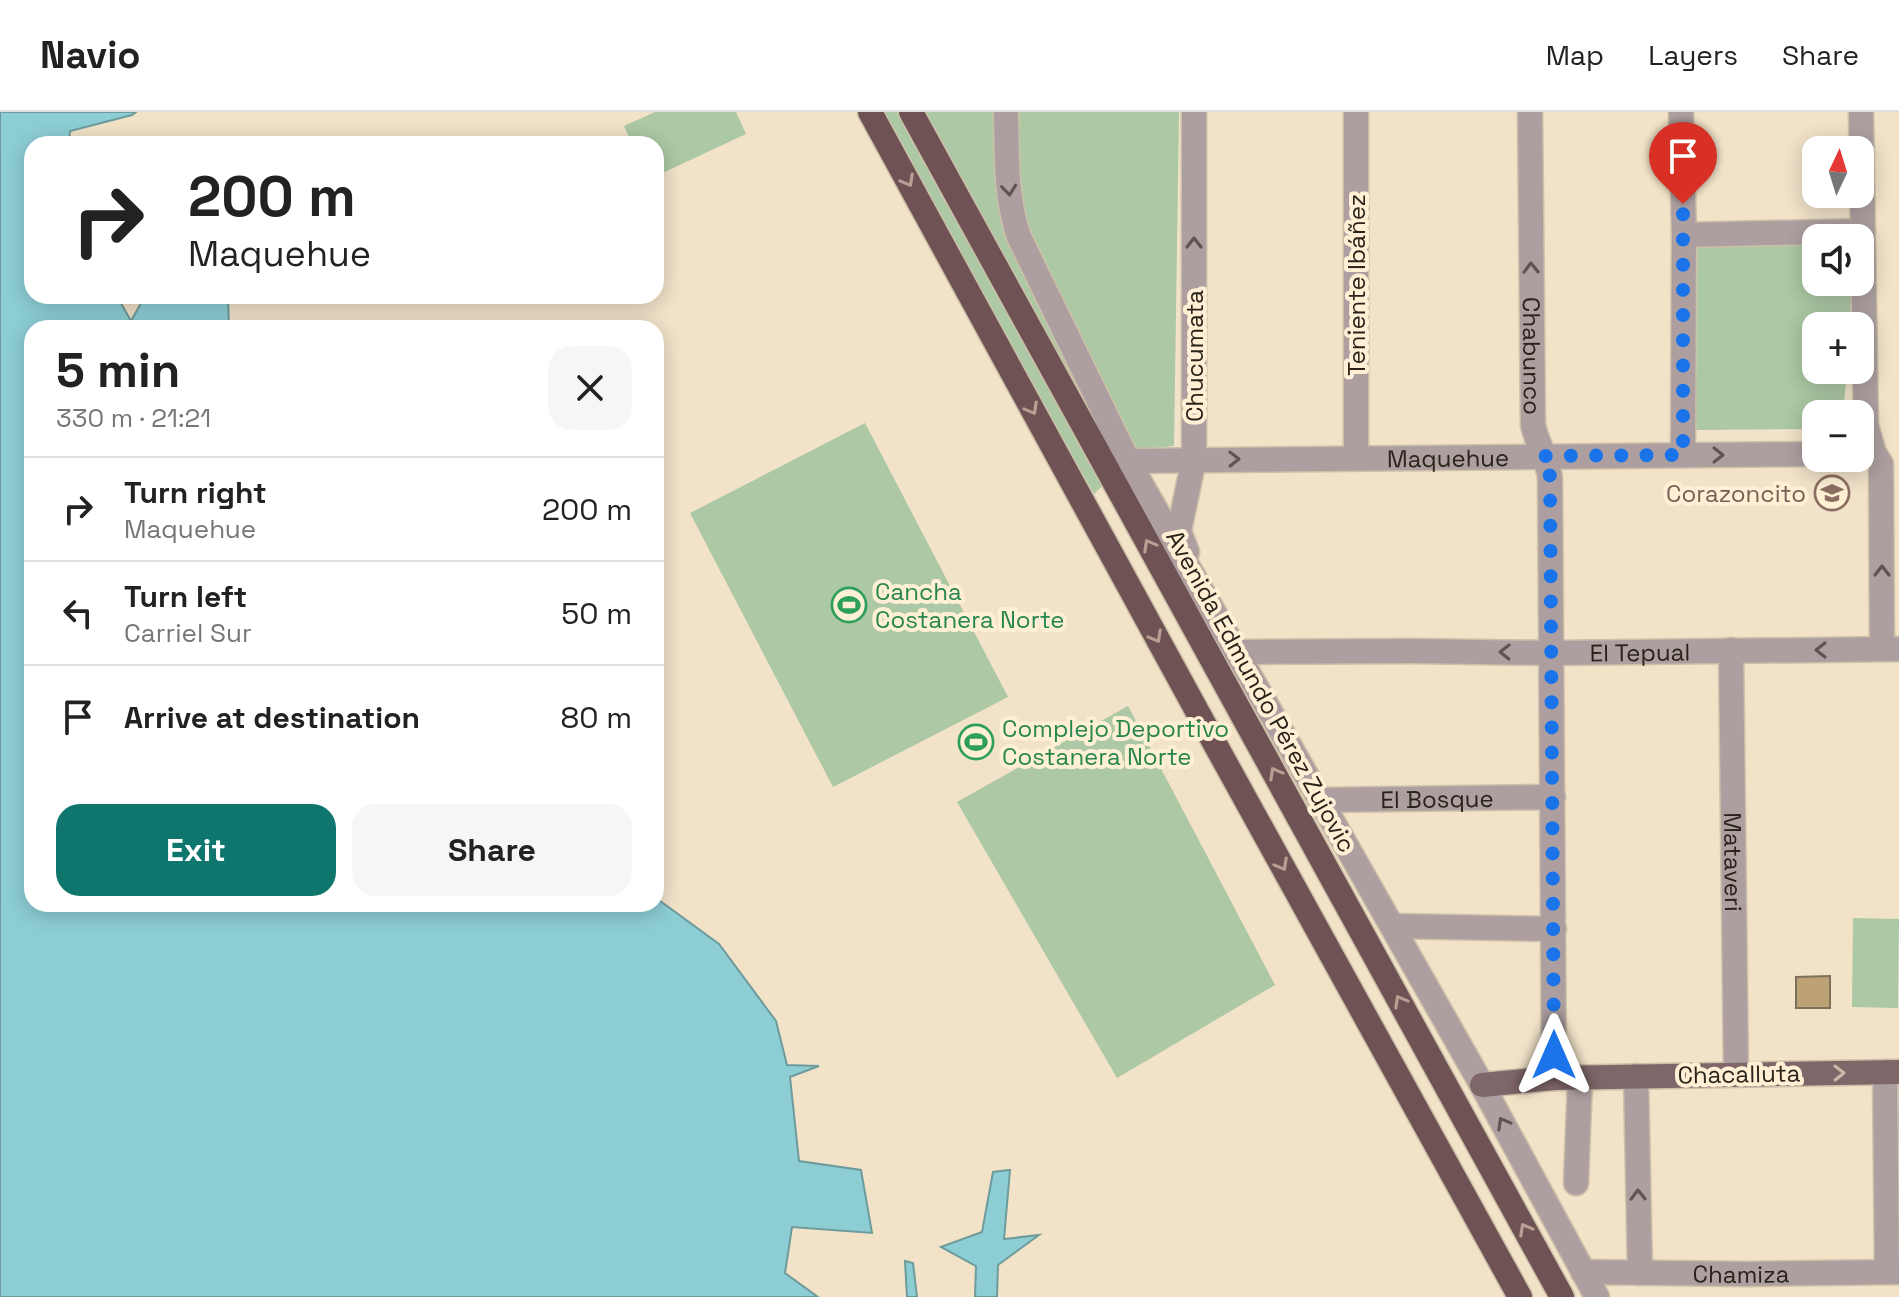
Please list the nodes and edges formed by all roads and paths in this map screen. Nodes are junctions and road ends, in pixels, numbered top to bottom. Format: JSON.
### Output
{"nodes":[{"id":1,"x":870,"y":112,"type":"edge"},
{"id":2,"x":911,"y":112,"type":"edge"},
{"id":3,"x":926,"y":112,"type":"edge"},
{"id":4,"x":1006,"y":112,"type":"edge"},
{"id":5,"x":1194,"y":112,"type":"edge"},
{"id":6,"x":1356,"y":112,"type":"edge"},
{"id":7,"x":1530,"y":112,"type":"edge"},
{"id":8,"x":1681,"y":112,"type":"edge"},
{"id":9,"x":1861,"y":112,"type":"edge"},
{"id":10,"x":928,"y":145,"type":"junction"},
{"id":11,"x":1863,"y":224,"type":"edge"},
{"id":12,"x":1802,"y":232,"type":"edge"},
{"id":13,"x":1684,"y":235,"type":"junction"},
{"id":14,"x":1864,"y":296,"type":"edge"},
{"id":15,"x":1866,"y":400,"type":"edge"},
{"id":16,"x":1874,"y":453,"type":"edge"},
{"id":17,"x":1899,"y":453,"type":"edge"},
{"id":18,"x":1802,"y":454,"type":"edge"},
{"id":19,"x":1683,"y":455,"type":"junction"},
{"id":20,"x":1542,"y":456,"type":"junction"},
{"id":21,"x":1356,"y":457,"type":"junction"},
{"id":22,"x":1874,"y":458,"type":"edge"},
{"id":23,"x":1194,"y":459,"type":"junction"},
{"id":24,"x":1128,"y":461,"type":"junction"},
{"id":25,"x":1203,"y":595,"type":"junction"},
{"id":26,"x":1891,"y":649,"type":"edge"},
{"id":27,"x":1731,"y":650,"type":"junction"},
{"id":28,"x":1236,"y":652,"type":"junction"},
{"id":29,"x":1552,"y":653,"type":"junction"},
{"id":30,"x":1553,"y":797,"type":"junction"},
{"id":31,"x":1321,"y":800,"type":"junction"},
{"id":32,"x":1392,"y":926,"type":"junction"},
{"id":33,"x":1554,"y":929,"type":"junction"},
{"id":34,"x":1892,"y":1072,"type":"edge"},
{"id":35,"x":1736,"y":1074,"type":"junction"},
{"id":36,"x":1636,"y":1076,"type":"junction"},
{"id":37,"x":1554,"y":1078,"type":"junction"},
{"id":38,"x":1580,"y":1078,"type":"junction"},
{"id":39,"x":1482,"y":1085,"type":"junction"},
{"id":40,"x":1576,"y":1183,"type":"dead end"},
{"id":41,"x":1583,"y":1272,"type":"junction"},
{"id":42,"x":1893,"y":1272,"type":"edge"},
{"id":43,"x":1640,"y":1273,"type":"junction"},
{"id":44,"x":1746,"y":1285,"type":"edge"},
{"id":45,"x":1852,"y":1285,"type":"edge"},
{"id":46,"x":1520,"y":1297,"type":"edge"},
{"id":47,"x":1562,"y":1297,"type":"edge"},
{"id":48,"x":1597,"y":1297,"type":"edge"}],
"edges":[{"from":1,"to":46,"type":"highway","one_way":true},
{"from":2,"to":10,"type":"highway","name":"Avenida Edmundo Pérez Zujovic"},
{"from":3,"to":10,"type":"highway"},
{"from":4,"to":24,"type":"street","name":"Avenida Edmundo Pérez Zujovic","one_way":true},
{"from":23,"to":5,"type":"street","name":"Chucumata","one_way":true},
{"from":6,"to":21,"type":"street","name":"Teniente Ibáñez"},
{"from":20,"to":7,"type":"street","name":"Chabunco","one_way":true},
{"from":8,"to":13,"type":"street"},
{"from":9,"to":11,"type":"street"},
{"from":47,"to":10,"type":"highway","name":"Avenida Edmundo Pérez Zujovic","one_way":true},
{"from":12,"to":13,"type":"street"},
{"from":13,"to":19,"type":"street"},
{"from":14,"to":15,"type":"street"},
{"from":16,"to":17,"type":"street"},
{"from":19,"to":18,"type":"street","name":"Maquehue","one_way":true},
{"from":19,"to":20,"type":"street","name":"Maquehue"},
{"from":20,"to":21,"type":"street","name":"Maquehue"},
{"from":20,"to":29,"type":"street","name":"Chabunco"},
{"from":23,"to":21,"type":"street","name":"Maquehue","one_way":true},
{"from":26,"to":22,"type":"street","one_way":true},
{"from":23,"to":24,"type":"street","name":"Maquehue"},
{"from":23,"to":25,"type":"street","name":"Chucumata"},
{"from":24,"to":25,"type":"street","name":"Avenida Edmundo Pérez Zujovic"},
{"from":25,"to":28,"type":"street","name":"Avenida Edmundo Pérez Zujovic"},
{"from":26,"to":27,"type":"street","name":"El Tepual","one_way":true},
{"from":27,"to":29,"type":"street","name":"El Tepual"},
{"from":27,"to":35,"type":"street","name":"Mataveri"},
{"from":29,"to":28,"type":"street","name":"El Tepual","one_way":true},
{"from":28,"to":31,"type":"street","name":"Avenida Edmundo Pérez Zujovic"},
{"from":29,"to":30,"type":"street","name":"Chabunco"},
{"from":30,"to":31,"type":"street","name":"El Bosque"},
{"from":30,"to":33,"type":"street","name":"Chabunco"},
{"from":31,"to":32,"type":"street","name":"Avenida Edmundo Pérez Zujovic"},
{"from":32,"to":33,"type":"street"},
{"from":32,"to":39,"type":"street","name":"Avenida Edmundo Pérez Zujovic"},
{"from":33,"to":37,"type":"street","name":"Chabunco"},
{"from":35,"to":34,"type":"main road","name":"Chacalluta","one_way":true},
{"from":34,"to":42,"type":"street"},
{"from":35,"to":36,"type":"main road","name":"Chacalluta"},
{"from":36,"to":38,"type":"main road","name":"Chacalluta"},
{"from":43,"to":36,"type":"street","one_way":true},
{"from":37,"to":38,"type":"main road","name":"Chacalluta"},
{"from":37,"to":39,"type":"main road","name":"Chacalluta"},
{"from":38,"to":40,"type":"street"},
{"from":41,"to":39,"type":"street","name":"Avenida Edmundo Pérez Zujovic","one_way":true},
{"from":41,"to":43,"type":"street","name":"Chamiza"},
{"from":41,"to":48,"type":"street","name":"Avenida Edmundo Pérez Zujovic"},
{"from":42,"to":45,"type":"street","name":"Chamiza"},
{"from":43,"to":44,"type":"street","name":"Chamiza"},
{"from":44,"to":45,"type":"street","name":"Chamiza"}]}
